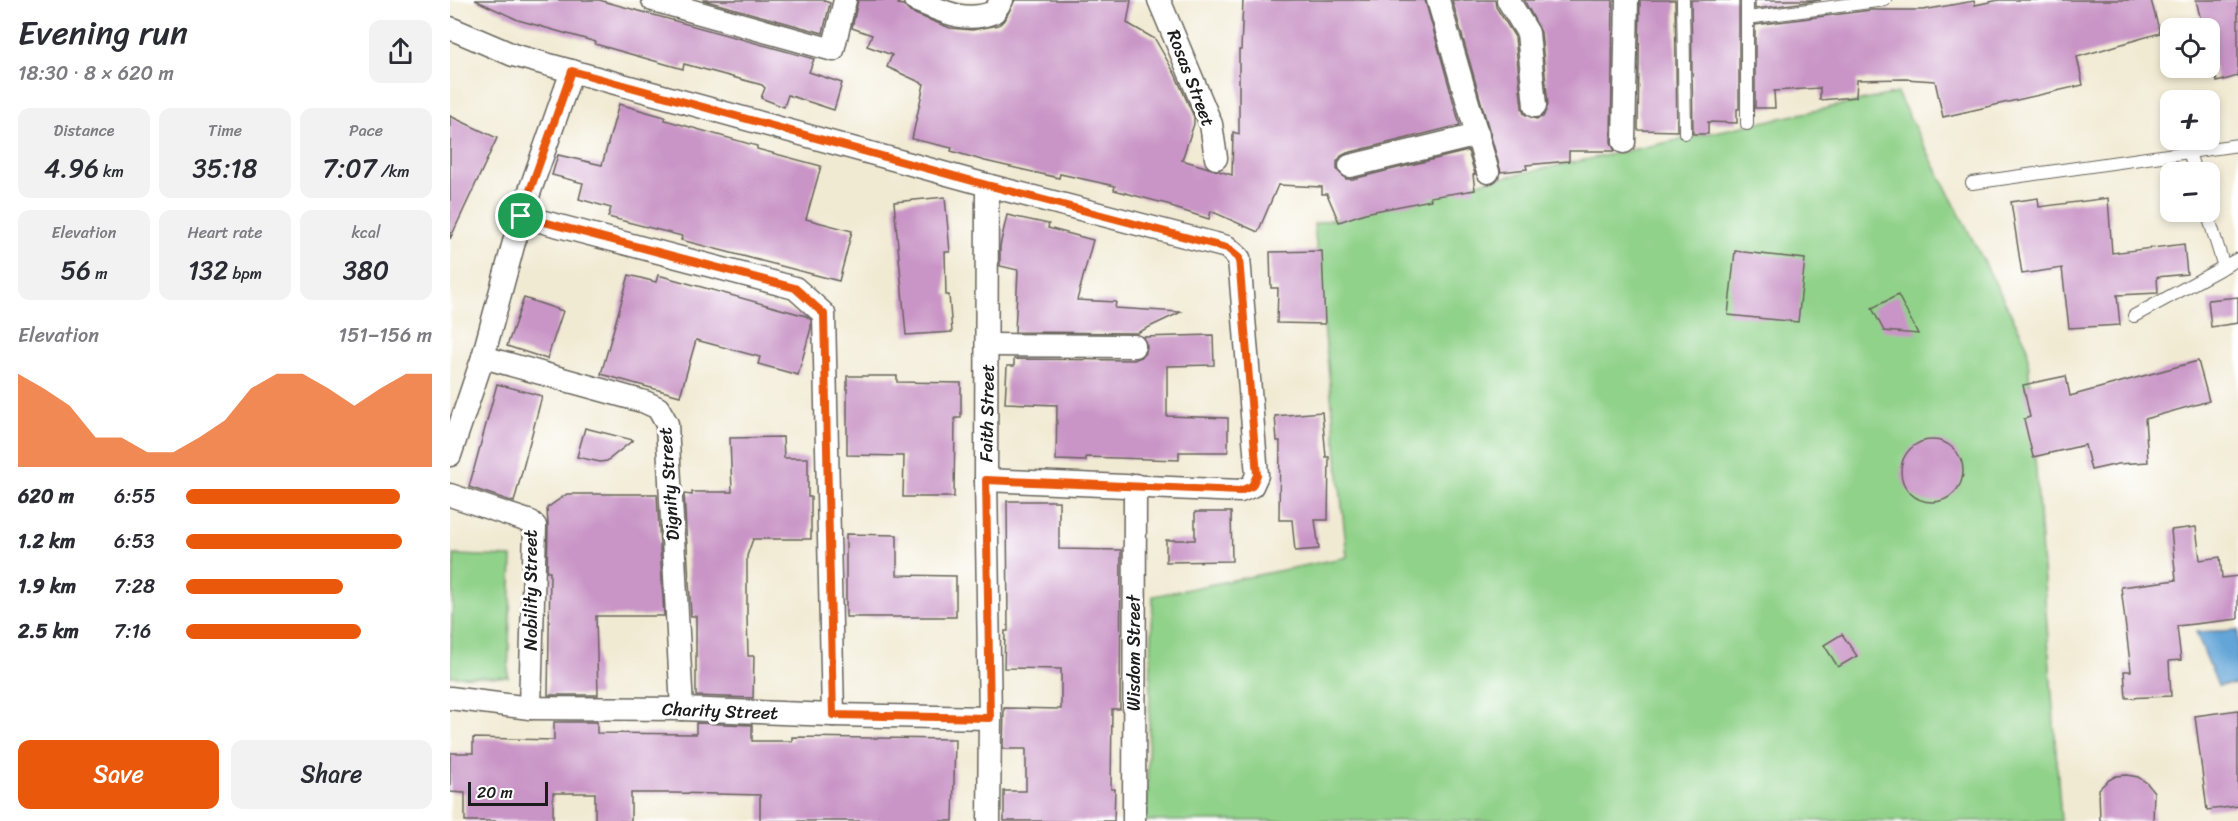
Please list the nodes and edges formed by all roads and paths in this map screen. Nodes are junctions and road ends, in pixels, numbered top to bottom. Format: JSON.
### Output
{"nodes":[{"id":1,"x":653,"y":0,"type":"edge"},
{"id":2,"x":845,"y":0,"type":"edge"},
{"id":3,"x":915,"y":0,"type":"edge"},
{"id":4,"x":1002,"y":0,"type":"edge"},
{"id":5,"x":1159,"y":0,"type":"edge"},
{"id":6,"x":1438,"y":0,"type":"edge"},
{"id":7,"x":1508,"y":0,"type":"edge"},
{"id":8,"x":1627,"y":0,"type":"edge"},
{"id":9,"x":1683,"y":0,"type":"edge"},
{"id":10,"x":1747,"y":0,"type":"edge"},
{"id":11,"x":1885,"y":0,"type":"edge"},
{"id":12,"x":697,"y":5,"type":"edge"},
{"id":13,"x":1747,"y":18,"type":"junction"},
{"id":14,"x":450,"y":28,"type":"edge"},
{"id":15,"x":572,"y":71,"type":"junction"},
{"id":16,"x":1535,"y":106,"type":"dead end"},
{"id":17,"x":1747,"y":124,"type":"dead end"},
{"id":18,"x":1685,"y":133,"type":"dead end"},
{"id":19,"x":1478,"y":135,"type":"junction"},
{"id":20,"x":1624,"y":142,"type":"dead end"},
{"id":21,"x":2238,"y":145,"type":"edge"},
{"id":22,"x":2189,"y":152,"type":"junction"},
{"id":23,"x":1216,"y":158,"type":"dead end"},
{"id":24,"x":2192,"y":162,"type":"edge"},
{"id":25,"x":1350,"y":166,"type":"dead end"},
{"id":26,"x":1488,"y":172,"type":"dead end"},
{"id":27,"x":1972,"y":183,"type":"dead end"},
{"id":28,"x":987,"y":185,"type":"junction"},
{"id":29,"x":521,"y":216,"type":"junction"},
{"id":30,"x":2210,"y":222,"type":"edge"},
{"id":31,"x":2238,"y":259,"type":"edge"},
{"id":32,"x":2224,"y":267,"type":"junction"},
{"id":33,"x":2134,"y":316,"type":"dead end"},
{"id":34,"x":988,"y":345,"type":"junction"},
{"id":35,"x":1134,"y":346,"type":"dead end"},
{"id":36,"x":483,"y":357,"type":"junction"},
{"id":37,"x":450,"y":455,"type":"edge"},
{"id":38,"x":986,"y":480,"type":"junction"},
{"id":39,"x":1135,"y":485,"type":"junction"},
{"id":40,"x":450,"y":495,"type":"edge"},
{"id":41,"x":450,"y":698,"type":"edge"},
{"id":42,"x":530,"y":708,"type":"junction"},
{"id":43,"x":682,"y":709,"type":"junction"},
{"id":44,"x":833,"y":715,"type":"junction"},
{"id":45,"x":990,"y":718,"type":"junction"},
{"id":46,"x":989,"y":821,"type":"edge"},
{"id":47,"x":1134,"y":821,"type":"edge"}],
"edges":[{"from":1,"to":12,"type":"street"},
{"from":2,"to":12,"type":"street"},
{"from":3,"to":4,"type":"street"},
{"from":5,"to":23,"type":"street","name":"Rosas Street"},
{"from":6,"to":19,"type":"street"},
{"from":7,"to":16,"type":"street"},
{"from":8,"to":20,"type":"street"},
{"from":9,"to":18,"type":"lane"},
{"from":10,"to":13,"type":"lane"},
{"from":11,"to":13,"type":"lane"},
{"from":13,"to":17,"type":"lane"},
{"from":14,"to":15,"type":"street"},
{"from":15,"to":28,"type":"street"},
{"from":15,"to":29,"type":"street"},
{"from":19,"to":25,"type":"street"},
{"from":19,"to":26,"type":"street"},
{"from":21,"to":22,"type":"lane"},
{"from":22,"to":24,"type":"lane"},
{"from":22,"to":27,"type":"lane"},
{"from":28,"to":34,"type":"street","name":"Faith Street"},
{"from":28,"to":39,"type":"street"},
{"from":29,"to":36,"type":"street"},
{"from":29,"to":44,"type":"street"},
{"from":30,"to":32,"type":"lane"},
{"from":31,"to":32,"type":"lane"},
{"from":32,"to":33,"type":"lane"},
{"from":34,"to":35,"type":"street"},
{"from":34,"to":38,"type":"street","name":"Faith Street"},
{"from":36,"to":37,"type":"street"},
{"from":36,"to":43,"type":"street","name":"Dignity Street"},
{"from":38,"to":39,"type":"street"},
{"from":38,"to":45,"type":"street","name":"Faith Street"},
{"from":39,"to":47,"type":"street","name":"Wisdom Street"},
{"from":40,"to":42,"type":"street","name":"Nobility Street"},
{"from":41,"to":42,"type":"street","name":"Charity Street"},
{"from":42,"to":43,"type":"street","name":"Charity Street"},
{"from":43,"to":44,"type":"street","name":"Charity Street"},
{"from":44,"to":45,"type":"street","name":"Charity Street"},
{"from":45,"to":46,"type":"street","name":"Faith Street"}]}
